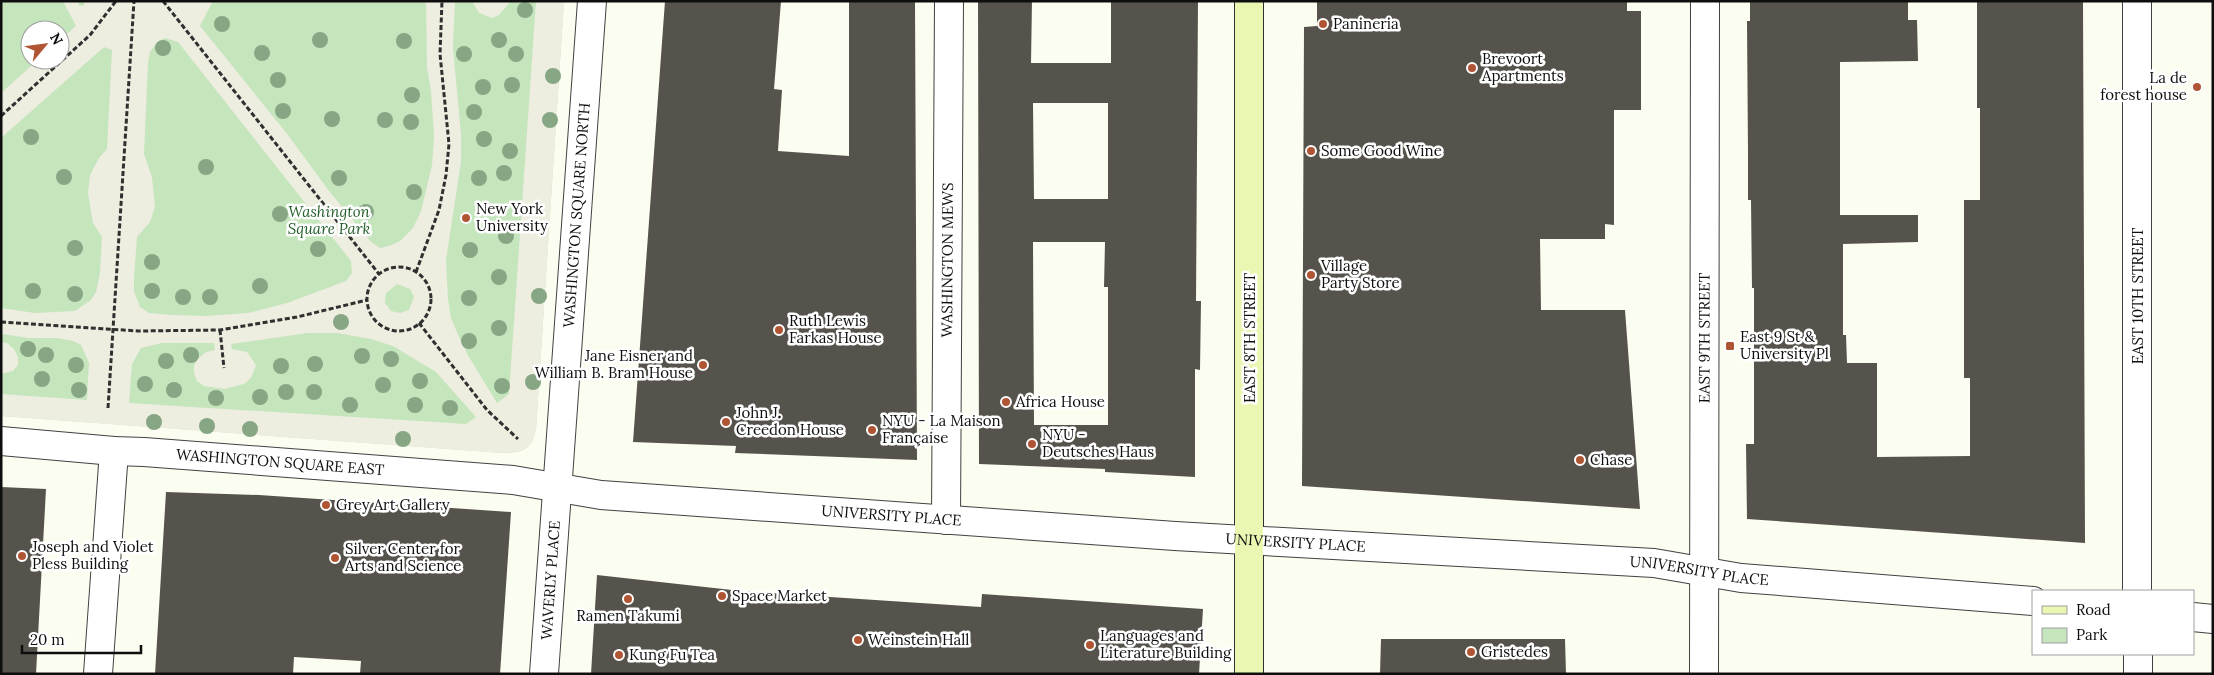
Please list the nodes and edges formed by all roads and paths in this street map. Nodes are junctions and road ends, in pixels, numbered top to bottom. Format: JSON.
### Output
{"nodes":[{"id":1,"x":116,"y":1,"type":"edge"},
{"id":2,"x":134,"y":1,"type":"edge"},
{"id":3,"x":163,"y":1,"type":"edge"},
{"id":4,"x":442,"y":1,"type":"edge"},
{"id":5,"x":592,"y":1,"type":"edge"},
{"id":6,"x":949,"y":1,"type":"edge"},
{"id":7,"x":1250,"y":1,"type":"edge"},
{"id":8,"x":1705,"y":1,"type":"edge"},
{"id":9,"x":2138,"y":1,"type":"edge"},
{"id":10,"x":1,"y":116,"type":"edge"},
{"id":11,"x":416,"y":272,"type":"junction"},
{"id":12,"x":379,"y":274,"type":"junction"},
{"id":13,"x":367,"y":300,"type":"junction"},
{"id":14,"x":1,"y":322,"type":"edge"},
{"id":15,"x":420,"y":323,"type":"junction"},
{"id":16,"x":113,"y":330,"type":"junction"},
{"id":17,"x":220,"y":330,"type":"junction"},
{"id":18,"x":224,"y":368,"type":"dead end"},
{"id":19,"x":108,"y":408,"type":"dead end"},
{"id":20,"x":518,"y":439,"type":"dead end"},
{"id":21,"x":1,"y":441,"type":"edge"},
{"id":22,"x":114,"y":451,"type":"junction"},
{"id":23,"x":558,"y":488,"type":"junction"},
{"id":24,"x":946,"y":520,"type":"junction"},
{"id":25,"x":1249,"y":540,"type":"junction"},
{"id":26,"x":1704,"y":572,"type":"junction"},
{"id":27,"x":2137,"y":590,"type":"edge"},
{"id":28,"x":2032,"y":601,"type":"edge"},
{"id":29,"x":2194,"y":618,"type":"edge"},
{"id":30,"x":2213,"y":619,"type":"edge"},
{"id":31,"x":2138,"y":655,"type":"edge"},
{"id":32,"x":98,"y":674,"type":"edge"},
{"id":33,"x":544,"y":674,"type":"edge"},
{"id":34,"x":1249,"y":674,"type":"edge"},
{"id":35,"x":1704,"y":674,"type":"edge"},
{"id":36,"x":2138,"y":674,"type":"edge"}],
"edges":[{"from":1,"to":10,"type":"path"},
{"from":2,"to":16,"type":"path"},
{"from":3,"to":12,"type":"path"},
{"from":4,"to":11,"type":"path"},
{"from":5,"to":23,"type":"street","name":"WASHINGTON SQUARE NORTH"},
{"from":6,"to":24,"type":"street","name":"WASHINGTON MEWS"},
{"from":7,"to":25,"type":"main road","name":"EAST 8TH STREET"},
{"from":8,"to":26,"type":"street","name":"EAST 9TH STREET"},
{"from":9,"to":27,"type":"street","name":"EAST 10TH STREET"},
{"from":11,"to":12,"type":"path"},
{"from":11,"to":15,"type":"path"},
{"from":12,"to":13,"type":"path"},
{"from":13,"to":15,"type":"path"},
{"from":13,"to":17,"type":"path"},
{"from":14,"to":16,"type":"path"},
{"from":15,"to":20,"type":"path"},
{"from":16,"to":17,"type":"path"},
{"from":16,"to":19,"type":"path"},
{"from":17,"to":18,"type":"path"},
{"from":21,"to":22,"type":"street","name":"WASHINGTON SQUARE EAST"},
{"from":22,"to":23,"type":"street","name":"WASHINGTON SQUARE EAST"},
{"from":22,"to":32,"type":"street"},
{"from":23,"to":24,"type":"street","name":"UNIVERSITY PLACE"},
{"from":23,"to":33,"type":"street","name":"WAVERLY PLACE"},
{"from":24,"to":25,"type":"street","name":"UNIVERSITY PLACE"},
{"from":25,"to":26,"type":"street","name":"UNIVERSITY PLACE"},
{"from":25,"to":34,"type":"main road","name":"EAST 8TH STREET"},
{"from":26,"to":28,"type":"street","name":"UNIVERSITY PLACE"},
{"from":26,"to":35,"type":"street","name":"EAST 9TH STREET"},
{"from":29,"to":30,"type":"street"},
{"from":31,"to":36,"type":"street"}]}
